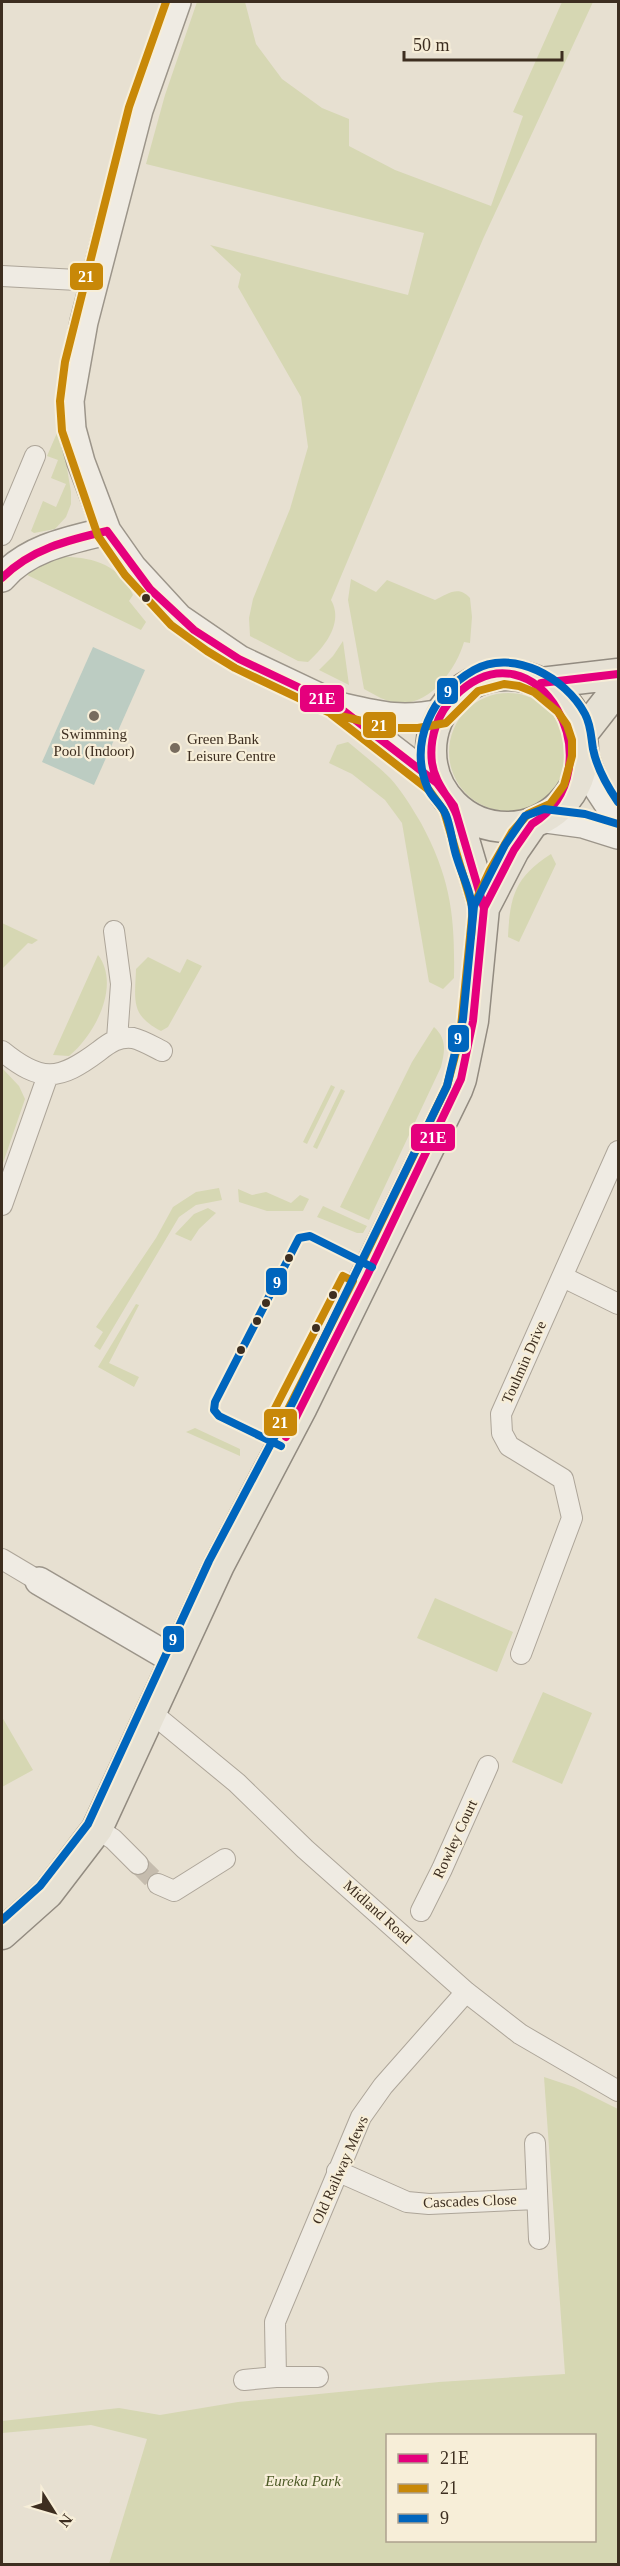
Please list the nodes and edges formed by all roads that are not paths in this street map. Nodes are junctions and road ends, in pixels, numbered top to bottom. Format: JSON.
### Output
{"nodes":[{"id":1,"x":177,"y":2,"type":"edge"},
{"id":2,"x":2,"y":276,"type":"edge"},
{"id":3,"x":96,"y":281,"type":"junction"},
{"id":4,"x":35,"y":456,"type":"dead end"},
{"id":5,"x":107,"y":531,"type":"junction"},
{"id":6,"x":2,"y":535,"type":"edge"},
{"id":7,"x":6,"y":566,"type":"edge"},
{"id":8,"x":618,"y":674,"type":"edge"},
{"id":9,"x":541,"y":683,"type":"junction"},
{"id":10,"x":618,"y":688,"type":"edge"},
{"id":11,"x":336,"y":705,"type":"junction"},
{"id":12,"x":442,"y":713,"type":"junction"},
{"id":13,"x":583,"y":744,"type":"junction"},
{"id":14,"x":445,"y":795,"type":"junction"},
{"id":15,"x":618,"y":819,"type":"edge"},
{"id":16,"x":539,"y":822,"type":"junction"},
{"id":17,"x":618,"y":835,"type":"edge"},
{"id":18,"x":484,"y":908,"type":"junction"},
{"id":19,"x":114,"y":932,"type":"dead end"},
{"id":20,"x":117,"y":1039,"type":"junction"},
{"id":21,"x":2,"y":1051,"type":"edge"},
{"id":22,"x":162,"y":1052,"type":"dead end"},
{"id":23,"x":48,"y":1076,"type":"junction"},
{"id":24,"x":618,"y":1151,"type":"edge"},
{"id":25,"x":2,"y":1205,"type":"edge"},
{"id":26,"x":563,"y":1277,"type":"junction"},
{"id":27,"x":618,"y":1304,"type":"edge"},
{"id":28,"x":2,"y":1558,"type":"edge"},
{"id":29,"x":39,"y":1581,"type":"joint"},
{"id":30,"x":521,"y":1654,"type":"dead end"},
{"id":31,"x":174,"y":1660,"type":"junction"},
{"id":32,"x":152,"y":1713,"type":"junction"},
{"id":33,"x":488,"y":1766,"type":"dead end"},
{"id":34,"x":98,"y":1829,"type":"junction"},
{"id":35,"x":225,"y":1859,"type":"dead end"},
{"id":36,"x":138,"y":1864,"type":"tunnel mouth"},
{"id":37,"x":158,"y":1884,"type":"tunnel mouth"},
{"id":38,"x":421,"y":1911,"type":"dead end"},
{"id":39,"x":2,"y":1934,"type":"edge"},
{"id":40,"x":466,"y":1992,"type":"junction"},
{"id":41,"x":618,"y":2091,"type":"edge"},
{"id":42,"x":535,"y":2143,"type":"dead end"},
{"id":43,"x":337,"y":2171,"type":"junction"},
{"id":44,"x":537,"y":2199,"type":"junction"},
{"id":45,"x":539,"y":2239,"type":"dead end"},
{"id":46,"x":276,"y":2377,"type":"junction"},
{"id":47,"x":318,"y":2377,"type":"dead end"},
{"id":48,"x":244,"y":2380,"type":"dead end"}],
"edges":[{"from":1,"to":3,"type":"street"},
{"from":2,"to":3,"type":"street"},
{"from":3,"to":5,"type":"street"},
{"from":4,"to":6,"type":"street"},
{"from":5,"to":7,"type":"street"},
{"from":5,"to":11,"type":"street"},
{"from":8,"to":9,"type":"main road"},
{"from":9,"to":12,"type":"main road"},
{"from":9,"to":13,"type":"main road"},
{"from":10,"to":13,"type":"main road"},
{"from":11,"to":12,"type":"street"},
{"from":11,"to":14,"type":"street"},
{"from":12,"to":14,"type":"main road"},
{"from":13,"to":15,"type":"street"},
{"from":13,"to":16,"type":"main road"},
{"from":14,"to":16,"type":"main road"},
{"from":14,"to":18,"type":"main road"},
{"from":16,"to":17,"type":"street"},
{"from":16,"to":18,"type":"main road"},
{"from":18,"to":31,"type":"main road"},
{"from":19,"to":20,"type":"street"},
{"from":20,"to":22,"type":"street"},
{"from":20,"to":23,"type":"street"},
{"from":21,"to":23,"type":"street"},
{"from":23,"to":25,"type":"street"},
{"from":24,"to":26,"type":"street","name":"Toulmin Drive"},
{"from":26,"to":27,"type":"street"},
{"from":26,"to":30,"type":"street","name":"Toulmin Drive"},
{"from":28,"to":29,"type":"street"},
{"from":29,"to":31,"type":"street"},
{"from":31,"to":32,"type":"main road"},
{"from":32,"to":34,"type":"main road"},
{"from":32,"to":40,"type":"street","name":"Midland Road"},
{"from":33,"to":38,"type":"street","name":"Rowley Court"},
{"from":34,"to":36,"type":"street"},
{"from":34,"to":39,"type":"main road"},
{"from":35,"to":37,"type":"street"},
{"from":40,"to":41,"type":"street","name":"Midland Road"},
{"from":40,"to":43,"type":"street","name":"Old Railway Mews"},
{"from":42,"to":44,"type":"street","name":"Cascades Close"},
{"from":43,"to":44,"type":"street","name":"Cascades Close"},
{"from":43,"to":46,"type":"street","name":"Old Railway Mews"},
{"from":44,"to":45,"type":"street","name":"Cascades Close"},
{"from":46,"to":47,"type":"street"},
{"from":46,"to":48,"type":"street"}]}
